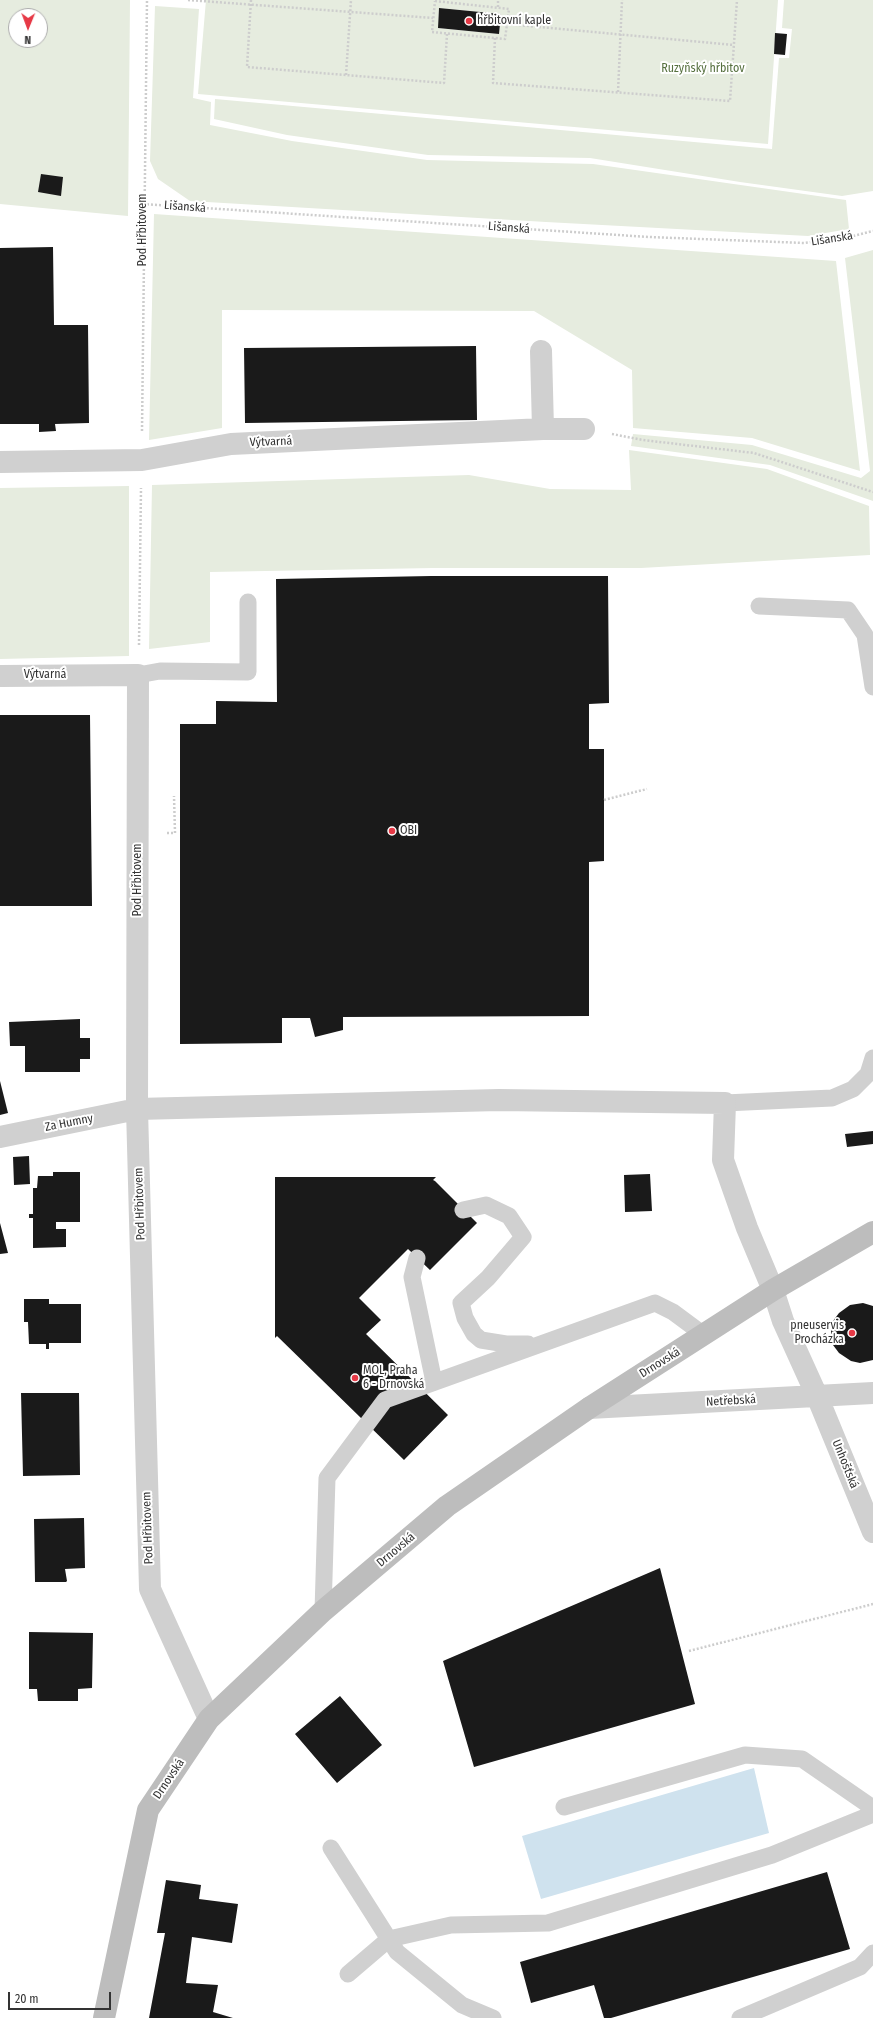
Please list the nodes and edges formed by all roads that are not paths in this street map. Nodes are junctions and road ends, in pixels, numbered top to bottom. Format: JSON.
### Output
{"nodes":[{"id":1,"x":541,"y":351,"type":"dead end"},
{"id":2,"x":543,"y":429,"type":"junction"},
{"id":3,"x":584,"y":429,"type":"road end"},
{"id":4,"x":0,"y":462,"type":"edge"},
{"id":5,"x":248,"y":602,"type":"dead end"},
{"id":6,"x":759,"y":606,"type":"dead end"},
{"id":7,"x":138,"y":675,"type":"junction"},
{"id":8,"x":0,"y":676,"type":"edge"},
{"id":9,"x":873,"y":687,"type":"edge"},
{"id":10,"x":873,"y":1058,"type":"edge"},
{"id":11,"x":725,"y":1102,"type":"junction"},
{"id":12,"x":137,"y":1109,"type":"junction"},
{"id":13,"x":0,"y":1137,"type":"edge"},
{"id":14,"x":463,"y":1210,"type":"dead end"},
{"id":15,"x":873,"y":1232,"type":"edge"},
{"id":16,"x":417,"y":1258,"type":"dead end"},
{"id":17,"x":773,"y":1290,"type":"junction"},
{"id":18,"x":704,"y":1335,"type":"junction"},
{"id":19,"x":538,"y":1345,"type":"junction"},
{"id":20,"x":434,"y":1382,"type":"junction"},
{"id":21,"x":873,"y":1393,"type":"edge"},
{"id":22,"x":817,"y":1396,"type":"junction"},
{"id":23,"x":589,"y":1408,"type":"junction"},
{"id":24,"x":873,"y":1532,"type":"edge"},
{"id":25,"x":323,"y":1611,"type":"junction"},
{"id":26,"x":210,"y":1720,"type":"junction"},
{"id":27,"x":564,"y":1807,"type":"dead end"},
{"id":28,"x":873,"y":1808,"type":"edge"},
{"id":29,"x":873,"y":1814,"type":"edge"},
{"id":30,"x":331,"y":1848,"type":"dead end"},
{"id":31,"x":389,"y":1940,"type":"junction"},
{"id":32,"x":873,"y":1953,"type":"edge"},
{"id":33,"x":348,"y":1974,"type":"dead end"},
{"id":34,"x":104,"y":2018,"type":"edge"},
{"id":35,"x":493,"y":2018,"type":"edge"},
{"id":36,"x":740,"y":2018,"type":"edge"}],
"edges":[{"from":1,"to":2,"type":"street"},
{"from":2,"to":3,"type":"street","name":"Výtvarná"},
{"from":2,"to":4,"type":"street","name":"Výtvarná"},
{"from":5,"to":7,"type":"lane"},
{"from":6,"to":9,"type":"lane"},
{"from":7,"to":8,"type":"street","name":"Výtvarná"},
{"from":7,"to":12,"type":"street","name":"Pod Hřbitovem"},
{"from":10,"to":11,"type":"lane"},
{"from":11,"to":12,"type":"street","name":"Za Humny"},
{"from":11,"to":17,"type":"street","name":"Unhošťská"},
{"from":12,"to":13,"type":"street","name":"Za Humny"},
{"from":12,"to":26,"type":"street","name":"Pod Hřbitovem"},
{"from":14,"to":19,"type":"lane"},
{"from":15,"to":17,"type":"main road","name":"Drnovská"},
{"from":16,"to":20,"type":"lane"},
{"from":17,"to":18,"type":"main road","name":"Drnovská"},
{"from":17,"to":22,"type":"street","name":"Unhošťská"},
{"from":18,"to":19,"type":"lane"},
{"from":18,"to":23,"type":"main road","name":"Drnovská"},
{"from":19,"to":20,"type":"lane"},
{"from":20,"to":25,"type":"lane"},
{"from":21,"to":22,"type":"street","name":"Netřebská"},
{"from":22,"to":23,"type":"street","name":"Netřebská"},
{"from":22,"to":24,"type":"street","name":"Unhošťská"},
{"from":23,"to":25,"type":"main road","name":"Drnovská"},
{"from":25,"to":26,"type":"main road","name":"Drnovská"},
{"from":26,"to":34,"type":"main road","name":"Drnovská"},
{"from":27,"to":28,"type":"lane"},
{"from":29,"to":31,"type":"lane"},
{"from":30,"to":31,"type":"lane"},
{"from":31,"to":33,"type":"lane"},
{"from":31,"to":35,"type":"lane"},
{"from":32,"to":36,"type":"lane"}]}
